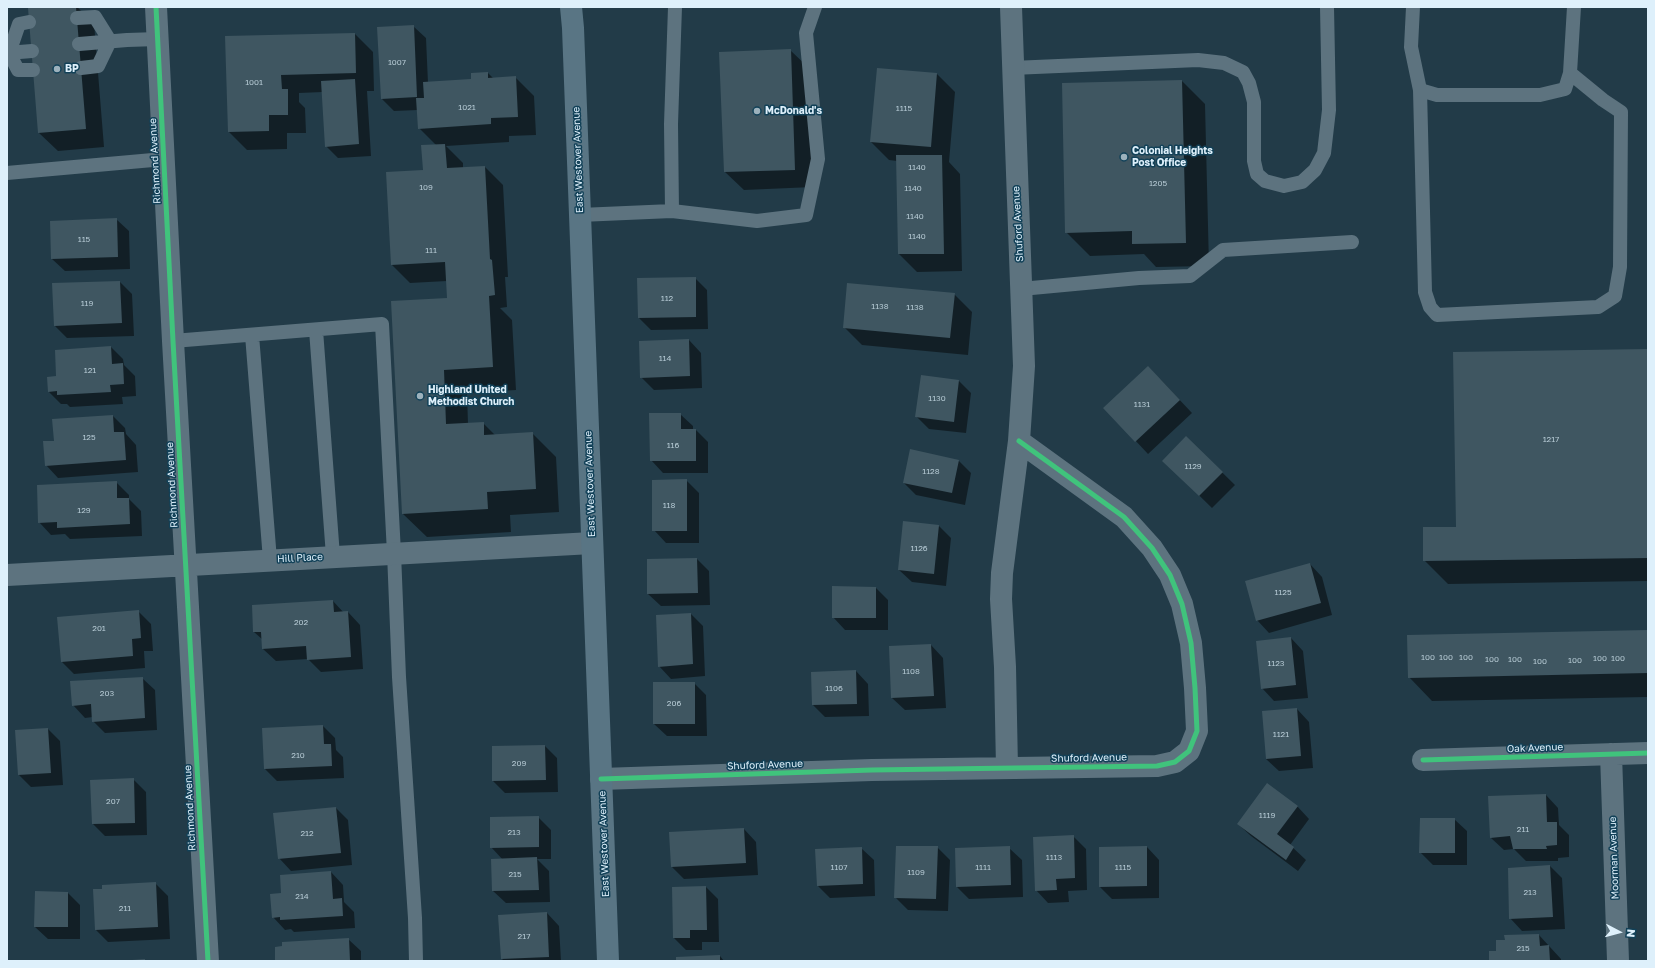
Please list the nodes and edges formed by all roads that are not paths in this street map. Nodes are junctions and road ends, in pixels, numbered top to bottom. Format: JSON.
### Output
{"nodes":[{"id":1,"x":156,"y":7,"type":"edge"},
{"id":2,"x":571,"y":7,"type":"edge"},
{"id":3,"x":675,"y":7,"type":"edge"},
{"id":4,"x":815,"y":7,"type":"edge"},
{"id":5,"x":1011,"y":7,"type":"edge"},
{"id":6,"x":1327,"y":7,"type":"edge"},
{"id":7,"x":1413,"y":7,"type":"edge"},
{"id":8,"x":1574,"y":7,"type":"edge"},
{"id":9,"x":77,"y":18,"type":"dead end"},
{"id":10,"x":29,"y":22,"type":"dead end"},
{"id":11,"x":158,"y":39,"type":"junction"},
{"id":12,"x":110,"y":41,"type":"junction"},
{"id":13,"x":79,"y":44,"type":"dead end"},
{"id":14,"x":32,"y":51,"type":"dead end"},
{"id":15,"x":8,"y":53,"type":"edge"},
{"id":16,"x":81,"y":68,"type":"dead end"},
{"id":17,"x":1012,"y":68,"type":"junction"},
{"id":18,"x":33,"y":70,"type":"dead end"},
{"id":19,"x":1570,"y":73,"type":"junction"},
{"id":20,"x":1420,"y":90,"type":"junction"},
{"id":21,"x":164,"y":158,"type":"junction"},
{"id":22,"x":7,"y":173,"type":"edge"},
{"id":23,"x":672,"y":211,"type":"junction"},
{"id":24,"x":580,"y":215,"type":"junction"},
{"id":25,"x":1352,"y":242,"type":"dead end"},
{"id":26,"x":1021,"y":289,"type":"junction"},
{"id":27,"x":316,"y":330,"type":"junction"},
{"id":28,"x":252,"y":335,"type":"junction"},
{"id":29,"x":173,"y":341,"type":"junction"},
{"id":30,"x":1019,"y":441,"type":"junction"},
{"id":31,"x":592,"y":543,"type":"junction"},
{"id":32,"x":394,"y":553,"type":"junction"},
{"id":33,"x":333,"y":556,"type":"junction"},
{"id":34,"x":270,"y":560,"type":"junction"},
{"id":35,"x":185,"y":565,"type":"junction"},
{"id":36,"x":7,"y":575,"type":"edge"},
{"id":37,"x":1648,"y":753,"type":"edge"},
{"id":38,"x":1610,"y":754,"type":"junction"},
{"id":39,"x":1423,"y":760,"type":"dead end"},
{"id":40,"x":1007,"y":768,"type":"junction"},
{"id":41,"x":601,"y":779,"type":"junction"},
{"id":42,"x":208,"y":961,"type":"edge"},
{"id":43,"x":416,"y":961,"type":"edge"},
{"id":44,"x":608,"y":961,"type":"edge"},
{"id":45,"x":1618,"y":961,"type":"edge"}],
"edges":[{"from":1,"to":11,"type":"street","name":"Richmond Avenue"},
{"from":2,"to":24,"type":"main road","name":"East Westover Avenue"},
{"from":3,"to":23,"type":"lane"},
{"from":4,"to":23,"type":"lane"},
{"from":5,"to":17,"type":"street","name":"Shuford Avenue"},
{"from":6,"to":17,"type":"lane"},
{"from":7,"to":20,"type":"lane"},
{"from":8,"to":19,"type":"lane"},
{"from":9,"to":12,"type":"lane"},
{"from":10,"to":15,"type":"lane"},
{"from":11,"to":12,"type":"lane"},
{"from":11,"to":21,"type":"street","name":"Richmond Avenue"},
{"from":12,"to":13,"type":"lane"},
{"from":12,"to":16,"type":"lane"},
{"from":14,"to":15,"type":"lane"},
{"from":15,"to":18,"type":"lane"},
{"from":17,"to":26,"type":"street","name":"Shuford Avenue"},
{"from":19,"to":20,"type":"lane"},
{"from":19,"to":20,"type":"lane"},
{"from":21,"to":22,"type":"lane"},
{"from":21,"to":29,"type":"street","name":"Richmond Avenue"},
{"from":23,"to":24,"type":"lane"},
{"from":24,"to":31,"type":"main road","name":"East Westover Avenue"},
{"from":25,"to":26,"type":"lane"},
{"from":26,"to":30,"type":"street","name":"Shuford Avenue"},
{"from":27,"to":28,"type":"lane"},
{"from":27,"to":32,"type":"lane"},
{"from":27,"to":33,"type":"lane"},
{"from":28,"to":29,"type":"lane"},
{"from":28,"to":34,"type":"lane"},
{"from":29,"to":35,"type":"street","name":"Richmond Avenue"},
{"from":30,"to":40,"type":"street","name":"Shuford Avenue"},
{"from":30,"to":40,"type":"street","name":"Shuford Avenue"},
{"from":31,"to":32,"type":"street","name":"Hill Place"},
{"from":31,"to":41,"type":"main road","name":"East Westover Avenue"},
{"from":32,"to":33,"type":"street","name":"Hill Place"},
{"from":32,"to":43,"type":"lane"},
{"from":33,"to":34,"type":"street","name":"Hill Place"},
{"from":34,"to":35,"type":"street","name":"Hill Place"},
{"from":35,"to":36,"type":"street","name":"Hill Place"},
{"from":35,"to":42,"type":"street","name":"Richmond Avenue"},
{"from":37,"to":38,"type":"street","name":"Oak Avenue"},
{"from":38,"to":39,"type":"street","name":"Oak Avenue"},
{"from":38,"to":45,"type":"street","name":"Moorman Avenue"},
{"from":40,"to":41,"type":"street","name":"Shuford Avenue"},
{"from":41,"to":44,"type":"main road","name":"East Westover Avenue"}]}
